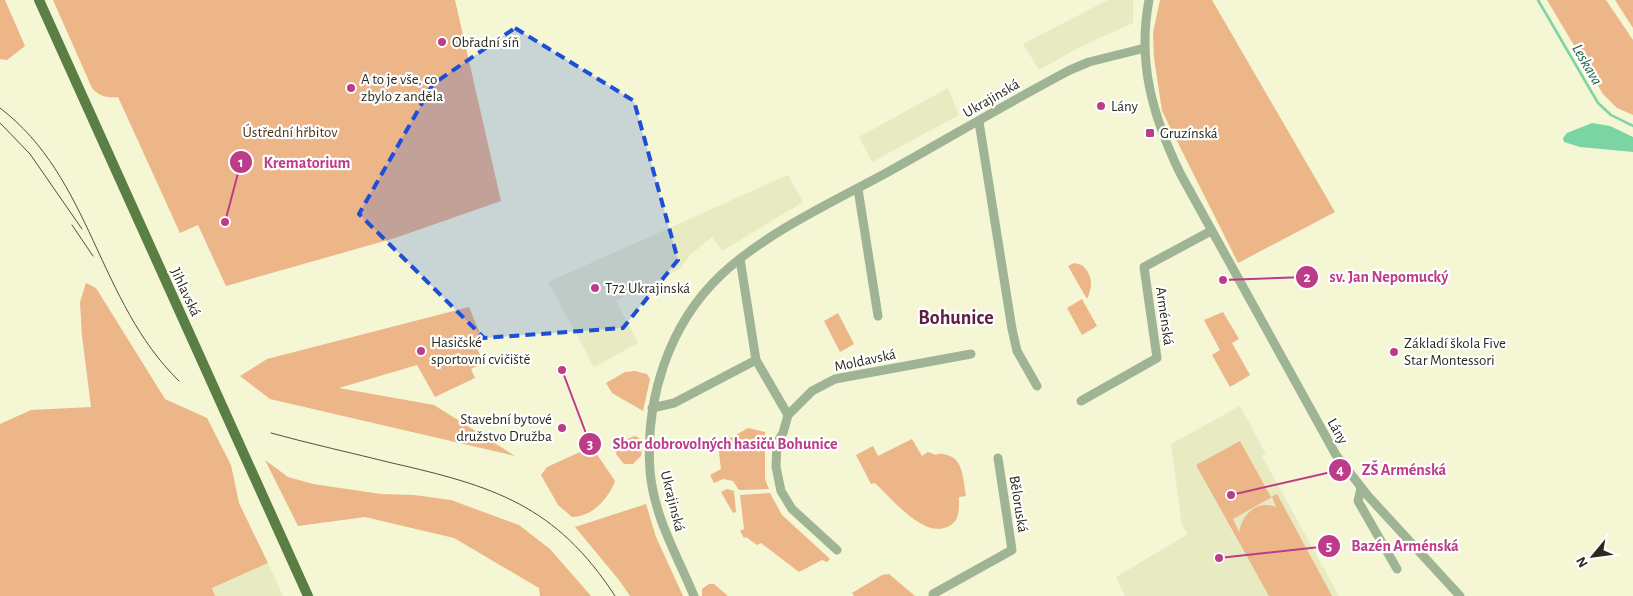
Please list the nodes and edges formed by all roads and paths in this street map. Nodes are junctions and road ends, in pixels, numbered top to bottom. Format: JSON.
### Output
{"nodes":[{"id":1,"x":39,"y":0,"type":"edge"},
{"id":2,"x":1149,"y":0,"type":"edge"},
{"id":3,"x":1145,"y":48,"type":"junction"},
{"id":4,"x":979,"y":122,"type":"junction"},
{"id":5,"x":858,"y":189,"type":"junction"},
{"id":6,"x":1211,"y":231,"type":"junction"},
{"id":7,"x":740,"y":259,"type":"junction"},
{"id":8,"x":878,"y":316,"type":"dead end"},
{"id":9,"x":971,"y":354,"type":"dead end"},
{"id":10,"x":756,"y":360,"type":"junction"},
{"id":11,"x":1037,"y":386,"type":"dead end"},
{"id":12,"x":1081,"y":401,"type":"dead end"},
{"id":13,"x":652,"y":408,"type":"junction"},
{"id":14,"x":788,"y":415,"type":"junction"},
{"id":15,"x":998,"y":458,"type":"dead end"},
{"id":16,"x":1361,"y":488,"type":"junction"},
{"id":17,"x":837,"y":550,"type":"dead end"},
{"id":18,"x":1397,"y":569,"type":"dead end"},
{"id":19,"x":308,"y":596,"type":"edge"},
{"id":20,"x":694,"y":596,"type":"edge"},
{"id":21,"x":933,"y":596,"type":"edge"},
{"id":22,"x":1460,"y":596,"type":"edge"}],
"edges":[{"from":1,"to":19,"type":"main road","name":"Jihlavská"},
{"from":2,"to":3,"type":"street","name":"Lány"},
{"from":3,"to":4,"type":"street","name":"Ukrajinská"},
{"from":3,"to":6,"type":"street","name":"Lány"},
{"from":4,"to":5,"type":"street","name":"Ukrajinská"},
{"from":4,"to":11,"type":"street"},
{"from":5,"to":7,"type":"street","name":"Ukrajinská"},
{"from":5,"to":8,"type":"street"},
{"from":6,"to":12,"type":"street","name":"Arménská"},
{"from":6,"to":16,"type":"street","name":"Lány"},
{"from":7,"to":10,"type":"street"},
{"from":7,"to":13,"type":"street","name":"Ukrajinská"},
{"from":9,"to":14,"type":"street","name":"Moldavská"},
{"from":10,"to":13,"type":"street"},
{"from":10,"to":14,"type":"street"},
{"from":13,"to":20,"type":"street","name":"Ukrajinská"},
{"from":14,"to":17,"type":"street","name":"Moldavská"},
{"from":15,"to":21,"type":"street","name":"Běloruská"},
{"from":16,"to":18,"type":"street"},
{"from":16,"to":22,"type":"street","name":"Lány"}]}
